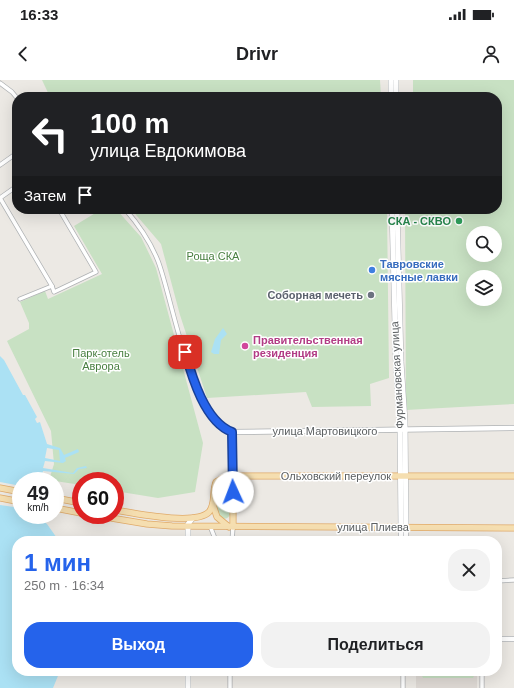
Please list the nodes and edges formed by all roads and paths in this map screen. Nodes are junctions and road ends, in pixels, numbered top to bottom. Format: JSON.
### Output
{"nodes":[{"id":1,"x":391,"y":80,"type":"edge"},
{"id":2,"x":396,"y":80,"type":"edge"},
{"id":3,"x":0,"y":83,"type":"edge"},
{"id":4,"x":12,"y":92,"type":"edge"},
{"id":5,"x":391,"y":92,"type":"edge"},
{"id":6,"x":396,"y":92,"type":"edge"},
{"id":7,"x":12,"y":157,"type":"edge"},
{"id":8,"x":0,"y":165,"type":"edge"},
{"id":9,"x":12,"y":190,"type":"edge"},
{"id":10,"x":0,"y":198,"type":"edge"},
{"id":11,"x":62,"y":214,"type":"edge"},
{"id":12,"x":129,"y":214,"type":"edge"},
{"id":13,"x":392,"y":214,"type":"edge"},
{"id":14,"x":397,"y":214,"type":"edge"},
{"id":15,"x":52,"y":286,"type":"junction"},
{"id":16,"x":20,"y":299,"type":"dead end"},
{"id":17,"x":514,"y":428,"type":"edge"},
{"id":18,"x":403,"y":430,"type":"junction"},
{"id":19,"x":232,"y":432,"type":"junction"},
{"id":20,"x":233,"y":476,"type":"junction"},
{"id":21,"x":403,"y":476,"type":"junction"},
{"id":22,"x":514,"y":476,"type":"edge"},
{"id":23,"x":0,"y":488,"type":"edge"},
{"id":24,"x":12,"y":490,"type":"edge"},
{"id":25,"x":0,"y":498,"type":"edge"},
{"id":26,"x":12,"y":500,"type":"edge"},
{"id":27,"x":213,"y":504,"type":"junction"},
{"id":28,"x":124,"y":511,"type":"edge"},
{"id":29,"x":193,"y":518,"type":"junction"},
{"id":30,"x":124,"y":520,"type":"edge"},
{"id":31,"x":188,"y":525,"type":"junction"},
{"id":32,"x":210,"y":526,"type":"junction"},
{"id":33,"x":231,"y":527,"type":"junction"},
{"id":34,"x":404,"y":528,"type":"junction"},
{"id":35,"x":514,"y":528,"type":"edge"},
{"id":36,"x":188,"y":536,"type":"edge"},
{"id":37,"x":214,"y":536,"type":"edge"},
{"id":38,"x":232,"y":536,"type":"edge"},
{"id":39,"x":402,"y":536,"type":"edge"},
{"id":40,"x":405,"y":536,"type":"edge"},
{"id":41,"x":514,"y":580,"type":"edge"},
{"id":42,"x":502,"y":581,"type":"edge"},
{"id":43,"x":502,"y":639,"type":"edge"},
{"id":44,"x":514,"y":639,"type":"edge"},
{"id":45,"x":188,"y":676,"type":"edge"},
{"id":46,"x":230,"y":676,"type":"edge"},
{"id":47,"x":403,"y":676,"type":"edge"},
{"id":48,"x":482,"y":676,"type":"edge"},
{"id":49,"x":188,"y":688,"type":"edge"},
{"id":50,"x":230,"y":688,"type":"edge"},
{"id":51,"x":403,"y":688,"type":"edge"},
{"id":52,"x":482,"y":688,"type":"edge"}],
"edges":[{"from":1,"to":5,"type":"main road"},
{"from":2,"to":6,"type":"main road"},
{"from":3,"to":4,"type":"street"},
{"from":7,"to":8,"type":"street"},
{"from":9,"to":10,"type":"street"},
{"from":10,"to":15,"type":"street"},
{"from":11,"to":15,"type":"street"},
{"from":12,"to":19,"type":"street"},
{"from":13,"to":18,"type":"main road","name":"Фурмановская улица"},
{"from":14,"to":18,"type":"main road","name":"Фурмановская улица"},
{"from":15,"to":16,"type":"street"},
{"from":17,"to":18,"type":"street","name":"улица Мартовицкого"},
{"from":18,"to":19,"type":"street","name":"улица Мартовицкого"},
{"from":18,"to":21,"type":"main road","name":"Фурмановская улица"},
{"from":19,"to":20,"type":"street"},
{"from":20,"to":21,"type":"main road","name":"Ольховский переулок"},
{"from":20,"to":27,"type":"main road","name":"Ольховский переулок"},
{"from":20,"to":33,"type":"main road"},
{"from":21,"to":22,"type":"main road","name":"Ольховский переулок"},
{"from":21,"to":34,"type":"main road","name":"Фурмановская улица"},
{"from":23,"to":24,"type":"main road"},
{"from":25,"to":26,"type":"main road"},
{"from":27,"to":29,"type":"main road"},
{"from":27,"to":33,"type":"main road"},
{"from":28,"to":29,"type":"main road"},
{"from":29,"to":31,"type":"main road"},
{"from":30,"to":31,"type":"main road","name":"улица Плиева"},
{"from":31,"to":32,"type":"main road","name":"улица Плиева"},
{"from":31,"to":36,"type":"main road"},
{"from":32,"to":33,"type":"main road","name":"улица Плиева"},
{"from":32,"to":37,"type":"street"},
{"from":33,"to":34,"type":"main road","name":"улица Плиева"},
{"from":33,"to":38,"type":"street"},
{"from":34,"to":35,"type":"main road","name":"улица Плиева"},
{"from":34,"to":39,"type":"street","name":"Фурмановская улица"},
{"from":34,"to":40,"type":"street","name":"Фурмановская улица"},
{"from":41,"to":42,"type":"street"},
{"from":43,"to":44,"type":"street"},
{"from":45,"to":49,"type":"main road"},
{"from":46,"to":50,"type":"street"},
{"from":47,"to":51,"type":"street"},
{"from":48,"to":52,"type":"street"}]}
